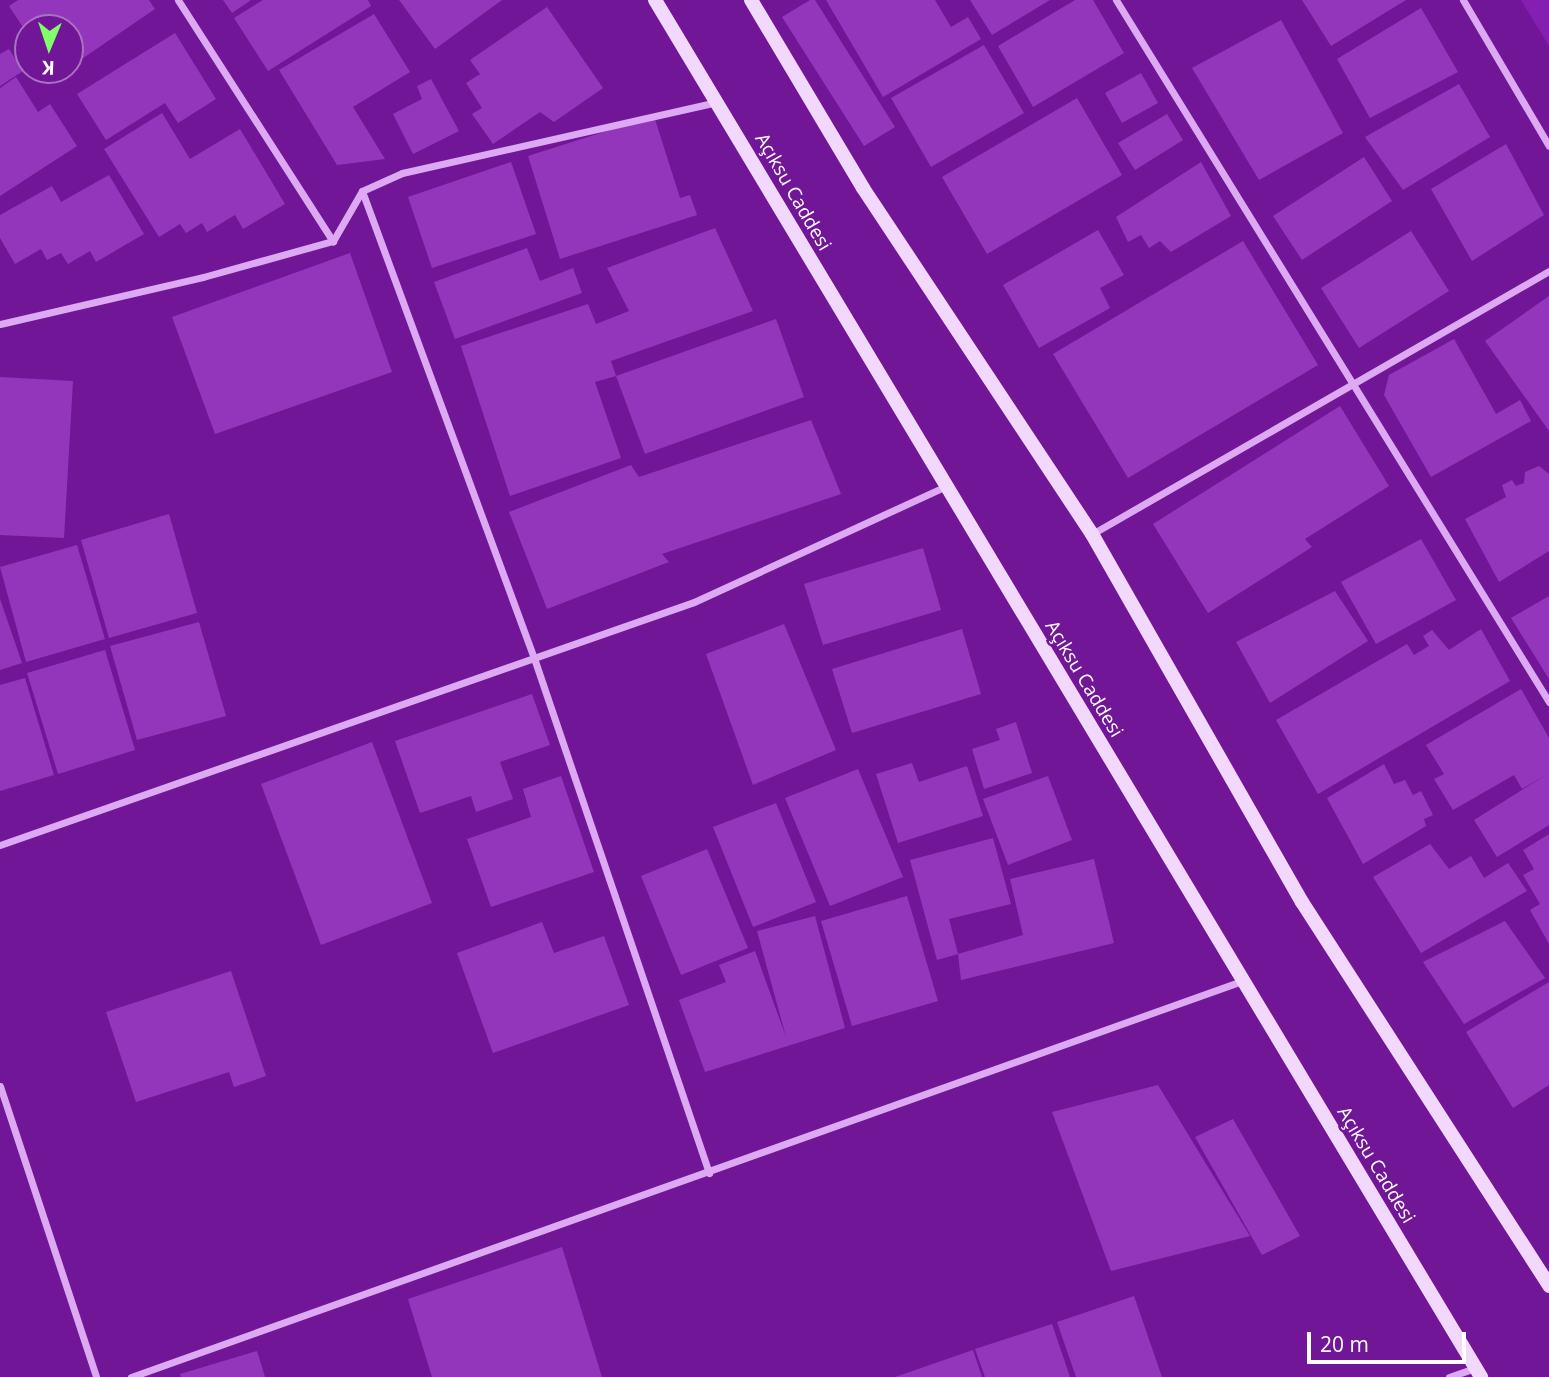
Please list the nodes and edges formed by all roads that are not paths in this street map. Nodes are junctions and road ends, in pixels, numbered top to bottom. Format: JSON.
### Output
{"nodes":[{"id":1,"x":178,"y":0,"type":"edge"},
{"id":2,"x":655,"y":0,"type":"edge"},
{"id":3,"x":751,"y":0,"type":"edge"},
{"id":4,"x":1116,"y":0,"type":"edge"},
{"id":5,"x":1462,"y":0,"type":"edge"},
{"id":6,"x":718,"y":102,"type":"junction"},
{"id":7,"x":1549,"y":146,"type":"edge"},
{"id":8,"x":362,"y":191,"type":"junction"},
{"id":9,"x":333,"y":241,"type":"junction"},
{"id":10,"x":1549,"y":271,"type":"edge"},
{"id":11,"x":0,"y":324,"type":"edge"},
{"id":12,"x":1354,"y":381,"type":"junction"},
{"id":13,"x":944,"y":486,"type":"junction"},
{"id":14,"x":1092,"y":534,"type":"junction"},
{"id":15,"x":535,"y":661,"type":"junction"},
{"id":16,"x":1549,"y":702,"type":"edge"},
{"id":17,"x":0,"y":845,"type":"edge"},
{"id":18,"x":1242,"y":981,"type":"junction"},
{"id":19,"x":0,"y":1086,"type":"edge"},
{"id":20,"x":709,"y":1172,"type":"junction"},
{"id":21,"x":1549,"y":1286,"type":"edge"},
{"id":22,"x":1478,"y":1372,"type":"edge"},
{"id":23,"x":96,"y":1377,"type":"edge"},
{"id":24,"x":131,"y":1377,"type":"edge"},
{"id":25,"x":1448,"y":1377,"type":"edge"}],
"edges":[{"from":1,"to":9,"type":"street"},
{"from":2,"to":6,"type":"main road","name":"Açıksu Caddesi"},
{"from":3,"to":14,"type":"main road"},
{"from":4,"to":12,"type":"street"},
{"from":5,"to":7,"type":"street"},
{"from":6,"to":8,"type":"street"},
{"from":6,"to":13,"type":"main road","name":"Açıksu Caddesi"},
{"from":8,"to":9,"type":"street"},
{"from":8,"to":15,"type":"street"},
{"from":9,"to":11,"type":"street"},
{"from":10,"to":12,"type":"street"},
{"from":12,"to":14,"type":"street"},
{"from":12,"to":16,"type":"street"},
{"from":13,"to":15,"type":"street"},
{"from":13,"to":18,"type":"main road","name":"Açıksu Caddesi"},
{"from":14,"to":21,"type":"main road"},
{"from":15,"to":17,"type":"street"},
{"from":15,"to":20,"type":"street"},
{"from":18,"to":20,"type":"street"},
{"from":18,"to":22,"type":"main road","name":"Açıksu Caddesi"},
{"from":19,"to":23,"type":"street"},
{"from":20,"to":24,"type":"street"},
{"from":22,"to":25,"type":"street"}]}
